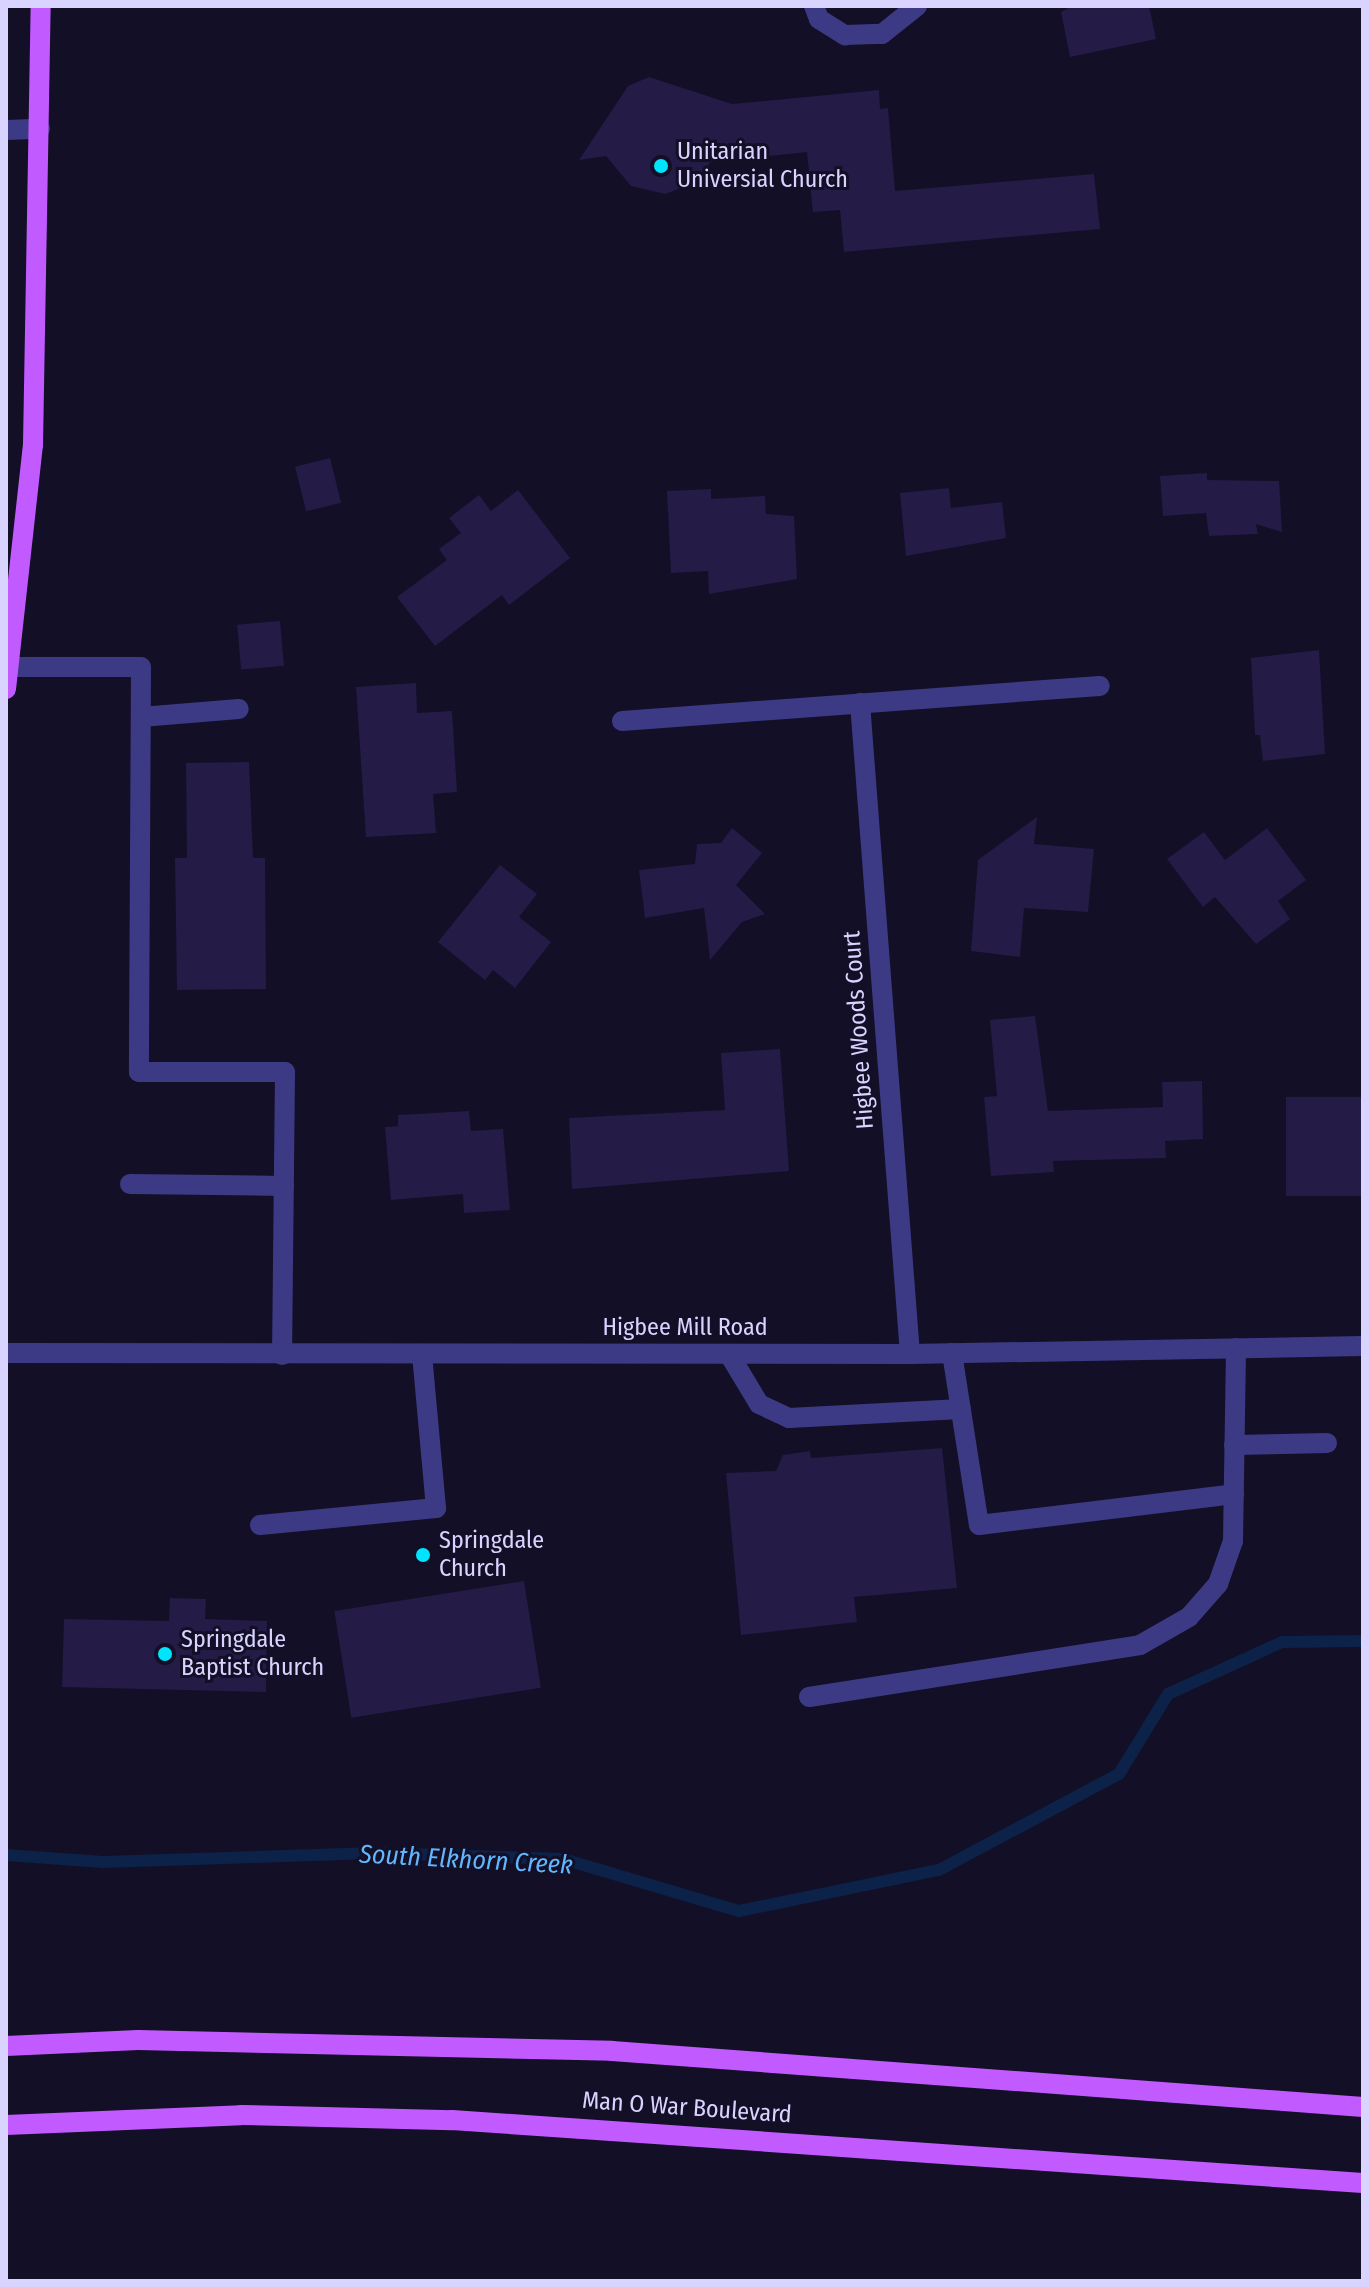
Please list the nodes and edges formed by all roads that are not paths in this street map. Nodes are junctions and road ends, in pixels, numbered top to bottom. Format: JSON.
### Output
{"nodes":[{"id":1,"x":41,"y":6,"type":"edge"},
{"id":2,"x":814,"y":6,"type":"edge"},
{"id":3,"x":917,"y":6,"type":"edge"},
{"id":4,"x":40,"y":129,"type":"junction"},
{"id":5,"x":6,"y":130,"type":"edge"},
{"id":6,"x":11,"y":667,"type":"junction"},
{"id":7,"x":1100,"y":686,"type":"dead end"},
{"id":8,"x":6,"y":689,"type":"edge"},
{"id":9,"x":860,"y":703,"type":"junction"},
{"id":10,"x":239,"y":709,"type":"dead end"},
{"id":11,"x":141,"y":717,"type":"junction"},
{"id":12,"x":622,"y":721,"type":"dead end"},
{"id":13,"x":130,"y":1184,"type":"dead end"},
{"id":14,"x":284,"y":1186,"type":"junction"},
{"id":15,"x":1363,"y":1346,"type":"edge"},
{"id":16,"x":1236,"y":1348,"type":"junction"},
{"id":17,"x":6,"y":1353,"type":"edge"},
{"id":18,"x":952,"y":1353,"type":"junction"},
{"id":19,"x":422,"y":1354,"type":"junction"},
{"id":20,"x":729,"y":1354,"type":"junction"},
{"id":21,"x":910,"y":1354,"type":"junction"},
{"id":22,"x":282,"y":1355,"type":"junction"},
{"id":23,"x":961,"y":1409,"type":"junction"},
{"id":24,"x":1327,"y":1443,"type":"dead end"},
{"id":25,"x":1234,"y":1445,"type":"junction"},
{"id":26,"x":1234,"y":1494,"type":"junction"},
{"id":27,"x":260,"y":1525,"type":"dead end"},
{"id":28,"x":809,"y":1697,"type":"dead end"},
{"id":29,"x":6,"y":2046,"type":"edge"},
{"id":30,"x":1363,"y":2107,"type":"edge"},
{"id":31,"x":6,"y":2125,"type":"edge"},
{"id":32,"x":1363,"y":2183,"type":"edge"}],
"edges":[{"from":1,"to":4,"type":"main road"},
{"from":2,"to":3,"type":"street"},
{"from":4,"to":5,"type":"street"},
{"from":4,"to":6,"type":"main road"},
{"from":6,"to":8,"type":"main road"},
{"from":6,"to":11,"type":"street"},
{"from":7,"to":9,"type":"street"},
{"from":9,"to":12,"type":"street"},
{"from":9,"to":21,"type":"street","name":"Higbee Woods Court"},
{"from":10,"to":11,"type":"street"},
{"from":11,"to":14,"type":"street"},
{"from":13,"to":14,"type":"street"},
{"from":14,"to":22,"type":"street"},
{"from":15,"to":16,"type":"street","name":"Higbee Mill Road"},
{"from":16,"to":18,"type":"street","name":"Higbee Mill Road"},
{"from":16,"to":25,"type":"street"},
{"from":17,"to":22,"type":"street","name":"Higbee Mill Road"},
{"from":18,"to":21,"type":"street","name":"Higbee Mill Road"},
{"from":18,"to":23,"type":"street"},
{"from":19,"to":20,"type":"street","name":"Higbee Mill Road"},
{"from":19,"to":22,"type":"street","name":"Higbee Mill Road"},
{"from":19,"to":27,"type":"street"},
{"from":20,"to":21,"type":"street","name":"Higbee Mill Road"},
{"from":20,"to":23,"type":"street"},
{"from":23,"to":26,"type":"street"},
{"from":24,"to":25,"type":"street"},
{"from":25,"to":26,"type":"street"},
{"from":26,"to":28,"type":"street"},
{"from":29,"to":30,"type":"main road"},
{"from":31,"to":32,"type":"main road","name":"Man O War Boulevard"}]}
